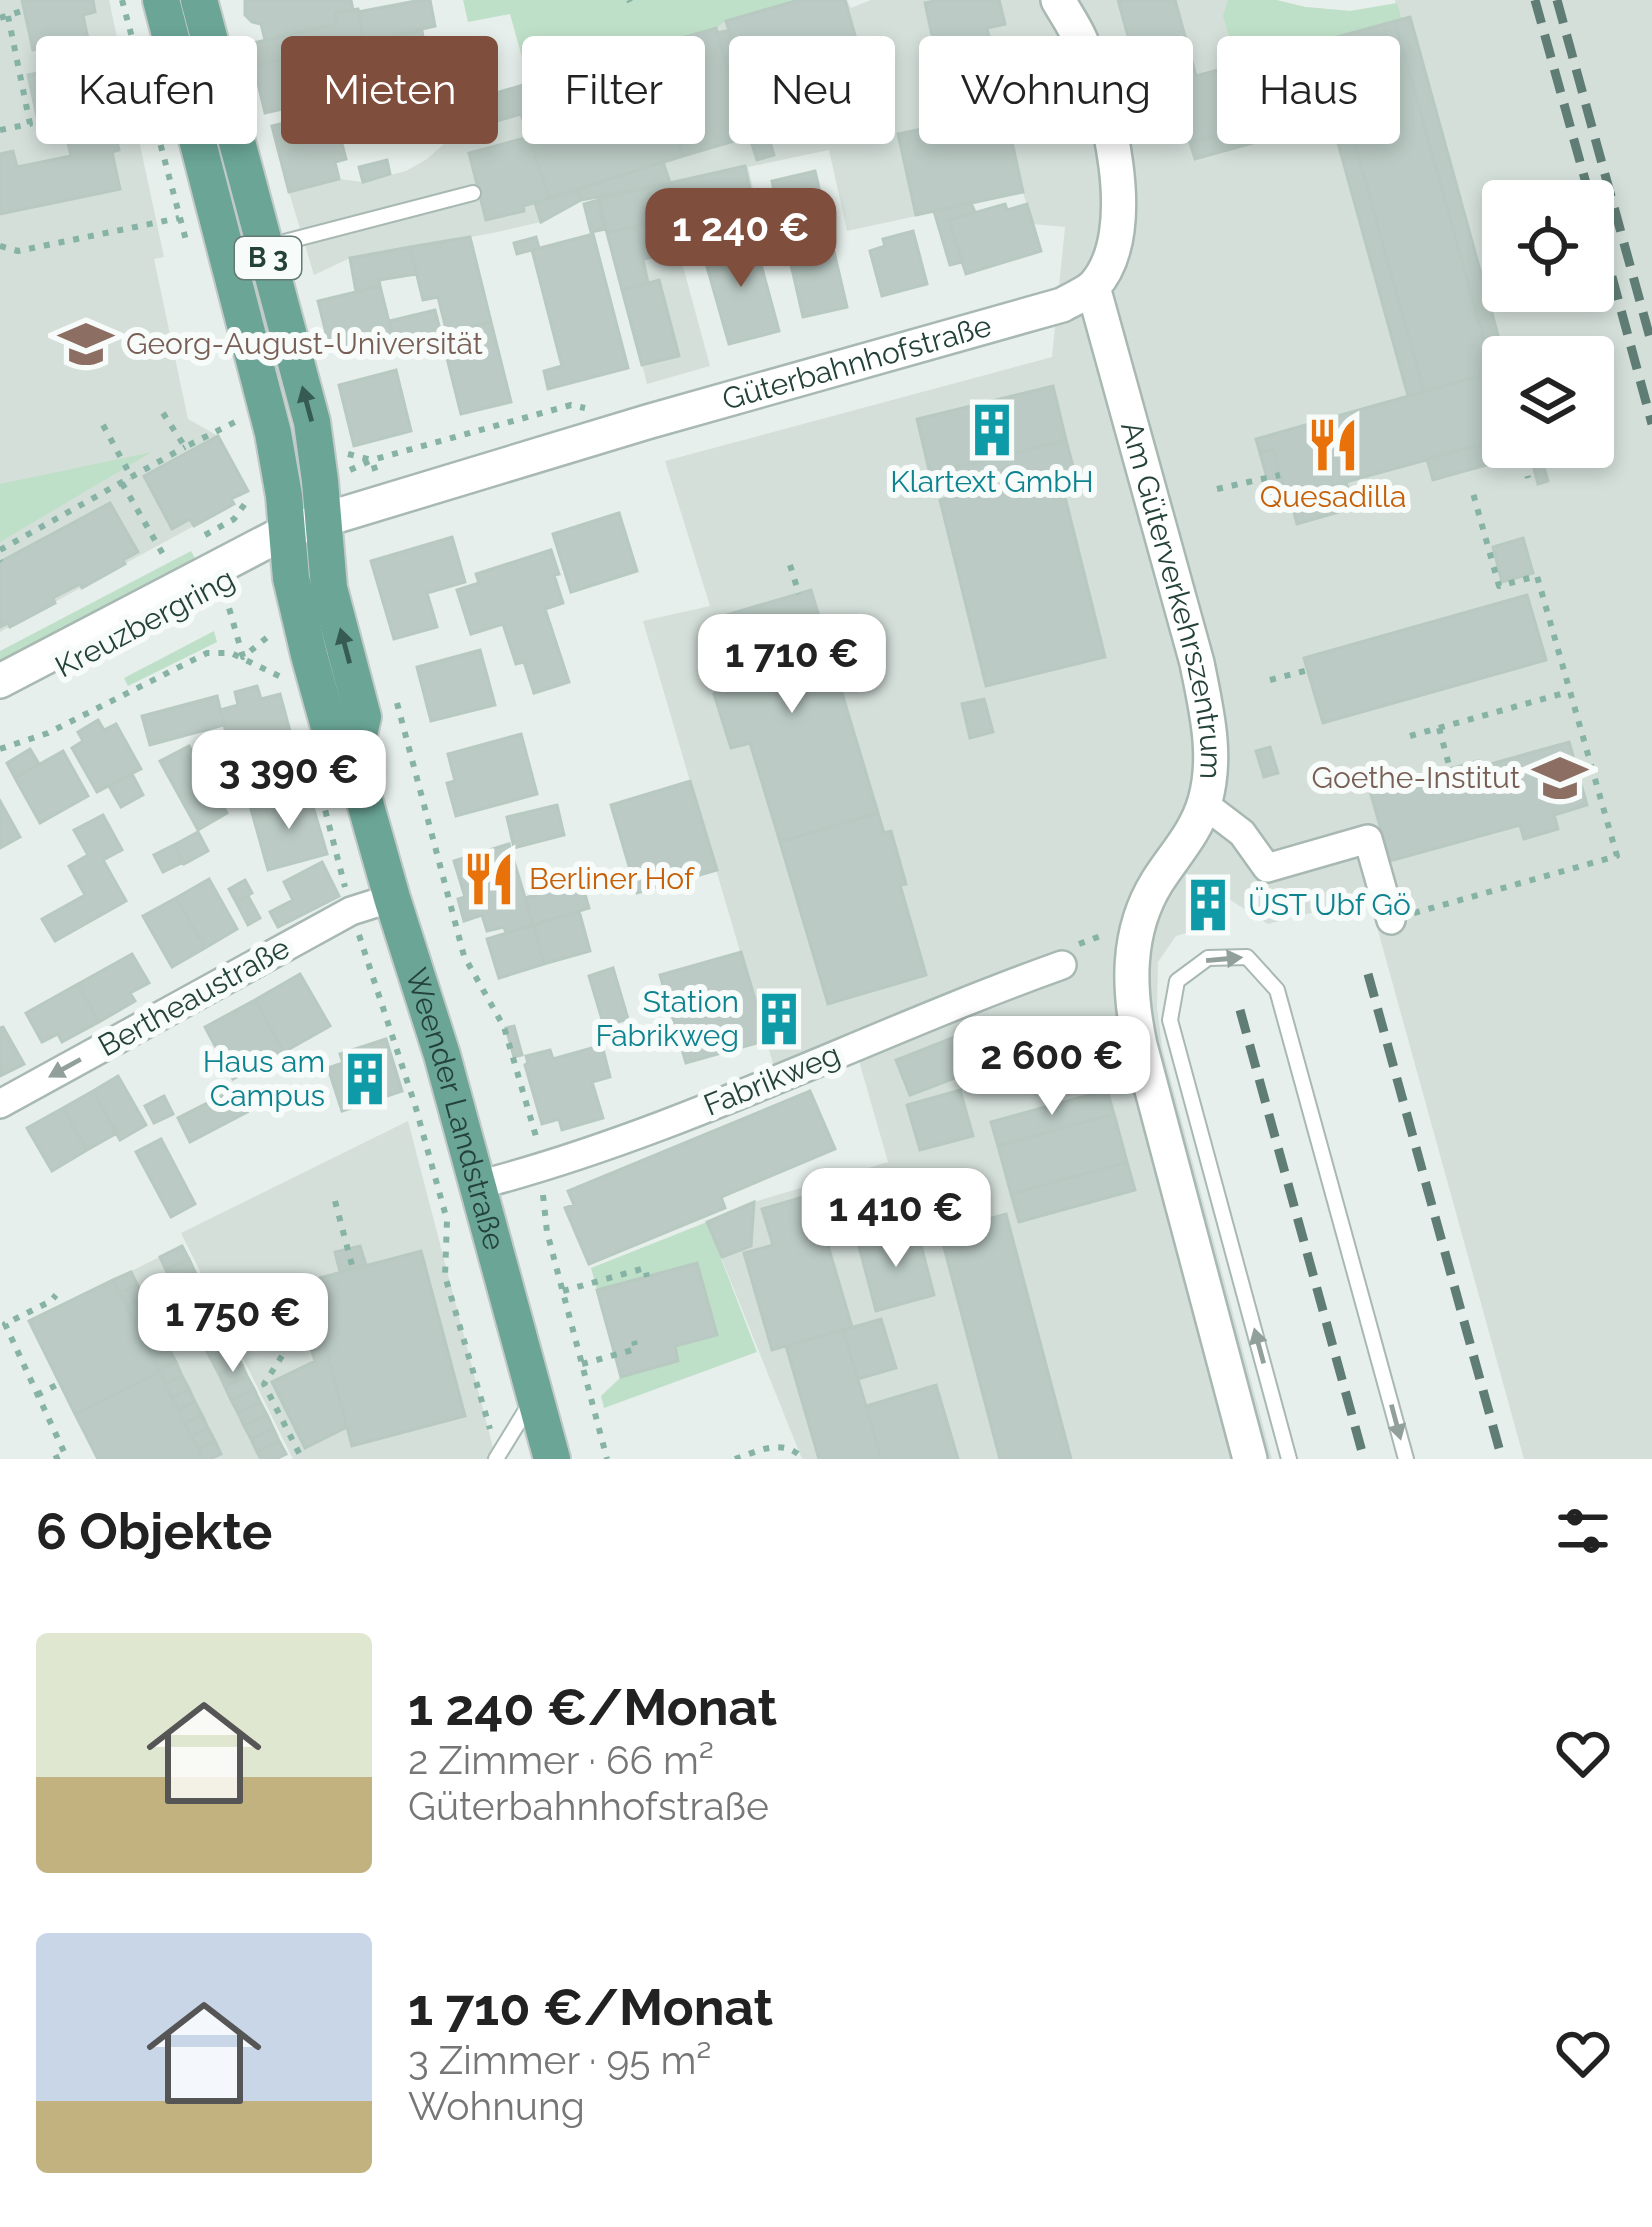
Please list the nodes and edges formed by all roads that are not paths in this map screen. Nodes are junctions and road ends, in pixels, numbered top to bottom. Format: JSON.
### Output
{"nodes":[{"id":1,"x":161,"y":0,"type":"edge"},
{"id":2,"x":199,"y":0,"type":"edge"},
{"id":3,"x":1058,"y":0,"type":"edge"},
{"id":4,"x":473,"y":193,"type":"dead end"},
{"id":5,"x":266,"y":247,"type":"junction"},
{"id":6,"x":1093,"y":287,"type":"junction"},
{"id":7,"x":324,"y":519,"type":"junction"},
{"id":8,"x":288,"y":538,"type":"junction"},
{"id":9,"x":0,"y":681,"type":"edge"},
{"id":10,"x":0,"y":699,"type":"edge"},
{"id":11,"x":352,"y":760,"type":"junction"},
{"id":12,"x":1204,"y":804,"type":"junction"},
{"id":13,"x":392,"y":898,"type":"junction"},
{"id":14,"x":1391,"y":920,"type":"road end"},
{"id":15,"x":1062,"y":965,"type":"road end"},
{"id":16,"x":0,"y":1104,"type":"edge"},
{"id":17,"x":478,"y":1185,"type":"junction"},
{"id":18,"x":526,"y":1410,"type":"dead end"},
{"id":19,"x":499,"y":1455,"type":"edge"},
{"id":20,"x":552,"y":1459,"type":"edge"},
{"id":21,"x":1250,"y":1459,"type":"edge"},
{"id":22,"x":1289,"y":1459,"type":"edge"},
{"id":23,"x":1406,"y":1459,"type":"edge"}],
"edges":[{"from":1,"to":8,"type":"main road","name":"Weender Landstraße","number":"B 3"},
{"from":2,"to":5,"type":"main road","name":"Weender Landstraße","number":"B 3"},
{"from":3,"to":6,"type":"street"},
{"from":4,"to":5,"type":"lane"},
{"from":7,"to":5,"type":"main road","name":"Weender Landstraße","number":"B 3","one_way":true},
{"from":6,"to":7,"type":"street","name":"Güterbahnhofstraße"},
{"from":6,"to":12,"type":"street","name":"Am Güterverkehrszentrum"},
{"from":7,"to":8,"type":"street","name":"Güterbahnhofstraße"},
{"from":11,"to":7,"type":"main road","name":"Weender Landstraße","number":"B 3","one_way":true},
{"from":8,"to":9,"type":"street","name":"Kreuzbergring"},
{"from":8,"to":10,"type":"street","name":"Kreuzbergring"},
{"from":8,"to":11,"type":"main road","name":"Weender Landstraße","number":"B 3"},
{"from":11,"to":13,"type":"main road","name":"Weender Landstraße","number":"B 3"},
{"from":12,"to":14,"type":"street"},
{"from":12,"to":21,"type":"street","name":"Am Güterverkehrszentrum"},
{"from":13,"to":16,"type":"street","name":"Bertheaustraße","one_way":true},
{"from":13,"to":17,"type":"main road","name":"Weender Landstraße","number":"B 3"},
{"from":15,"to":17,"type":"street","name":"Fabrikweg"},
{"from":17,"to":20,"type":"main road","name":"Weender Landstraße","number":"B 3"},
{"from":18,"to":19,"type":"lane"},
{"from":22,"to":23,"type":"lane","one_way":true}]}
